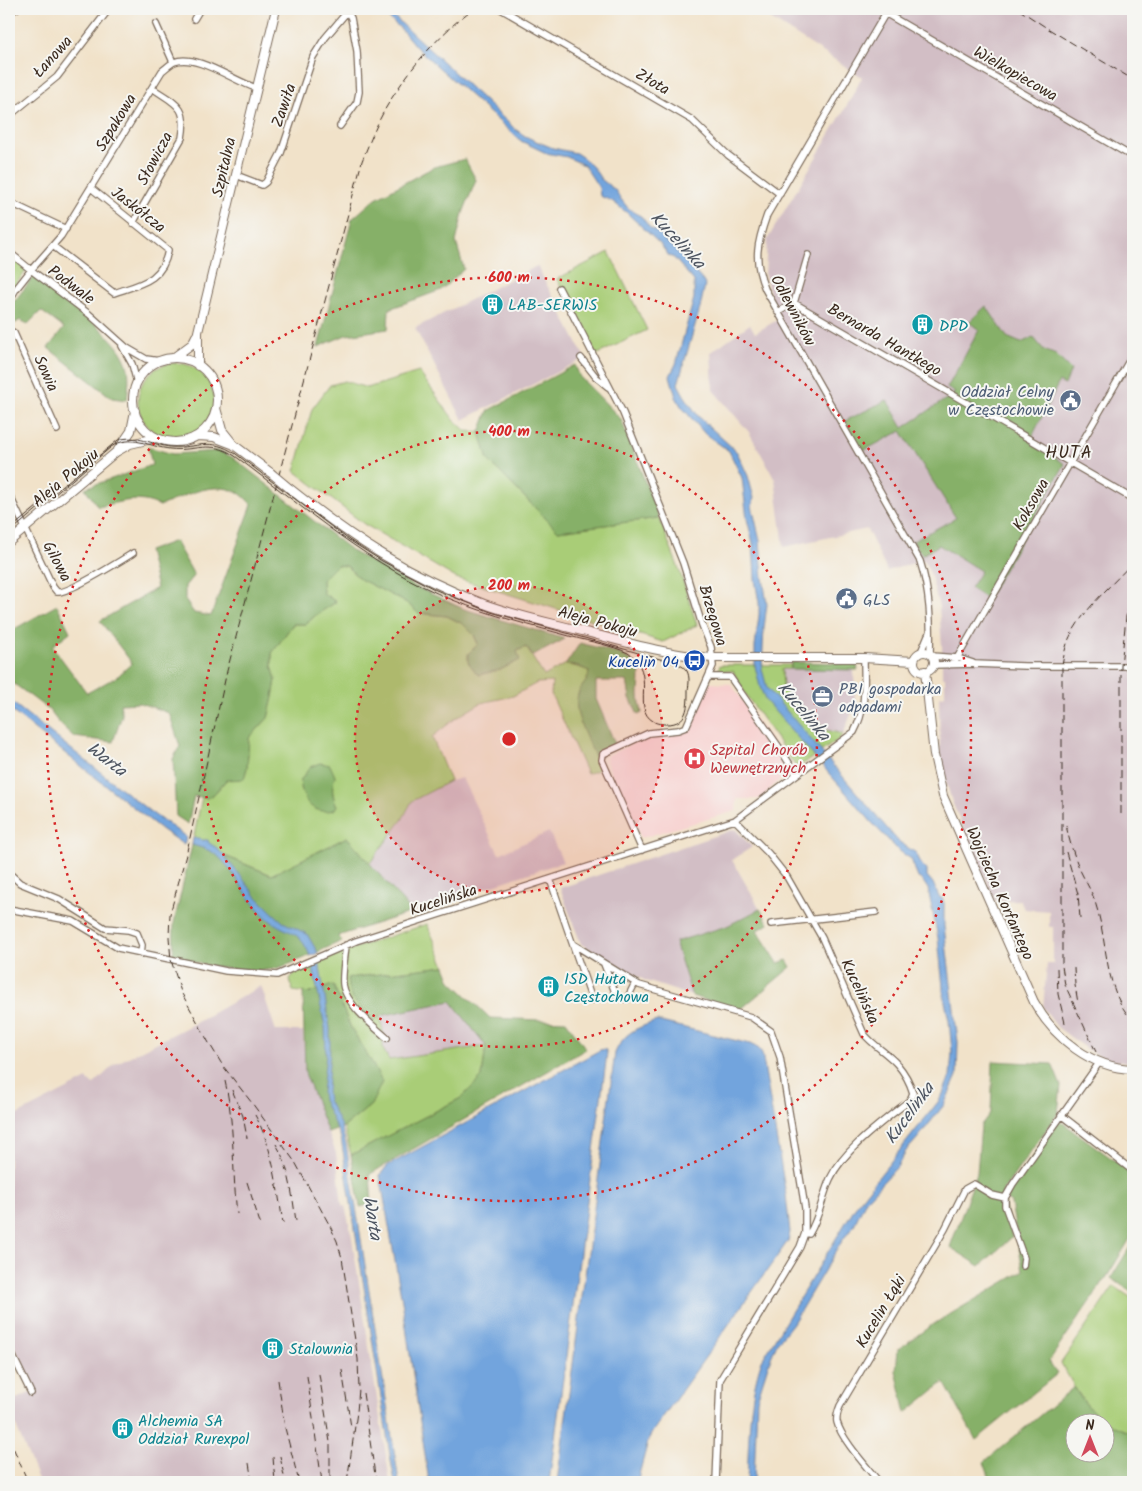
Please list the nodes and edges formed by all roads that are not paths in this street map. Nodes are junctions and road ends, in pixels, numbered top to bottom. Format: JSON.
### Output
{"nodes":[{"id":1,"x":16,"y":9,"type":"edge"},
{"id":2,"x":109,"y":9,"type":"edge"},
{"id":3,"x":200,"y":9,"type":"edge"},
{"id":4,"x":276,"y":9,"type":"edge"},
{"id":5,"x":501,"y":9,"type":"edge"},
{"id":6,"x":347,"y":10,"type":"edge"},
{"id":7,"x":886,"y":11,"type":"edge"},
{"id":8,"x":9,"y":12,"type":"edge"},
{"id":9,"x":194,"y":19,"type":"dead end"},
{"id":10,"x":156,"y":24,"type":"dead end"},
{"id":11,"x":173,"y":62,"type":"junction"},
{"id":12,"x":152,"y":88,"type":"junction"},
{"id":13,"x":256,"y":88,"type":"junction"},
{"id":14,"x":9,"y":116,"type":"edge"},
{"id":15,"x":340,"y":126,"type":"dead end"},
{"id":16,"x":1133,"y":158,"type":"edge"},
{"id":17,"x":236,"y":175,"type":"junction"},
{"id":18,"x":91,"y":188,"type":"junction"},
{"id":19,"x":780,"y":194,"type":"junction"},
{"id":20,"x":9,"y":202,"type":"edge"},
{"id":21,"x":133,"y":223,"type":"junction"},
{"id":22,"x":66,"y":229,"type":"junction"},
{"id":23,"x":53,"y":246,"type":"junction"},
{"id":24,"x":9,"y":252,"type":"edge"},
{"id":25,"x":808,"y":255,"type":"dead end"},
{"id":26,"x":31,"y":270,"type":"junction"},
{"id":27,"x":559,"y":288,"type":"dead end"},
{"id":28,"x":9,"y":301,"type":"edge"},
{"id":29,"x":794,"y":303,"type":"junction"},
{"id":30,"x":778,"y":312,"type":"junction"},
{"id":31,"x":9,"y":330,"type":"edge"},
{"id":32,"x":198,"y":332,"type":"junction"},
{"id":33,"x":118,"y":340,"type":"junction"},
{"id":34,"x":1133,"y":354,"type":"edge"},
{"id":35,"x":173,"y":358,"type":"junction"},
{"id":36,"x":581,"y":358,"type":"dead end"},
{"id":37,"x":160,"y":361,"type":"junction"},
{"id":38,"x":198,"y":366,"type":"junction"},
{"id":39,"x":137,"y":382,"type":"junction"},
{"id":40,"x":610,"y":388,"type":"junction"},
{"id":41,"x":216,"y":408,"type":"junction"},
{"id":42,"x":135,"y":410,"type":"junction"},
{"id":43,"x":57,"y":430,"type":"dead end"},
{"id":44,"x":198,"y":436,"type":"junction"},
{"id":45,"x":156,"y":438,"type":"junction"},
{"id":46,"x":234,"y":445,"type":"junction"},
{"id":47,"x":116,"y":452,"type":"junction"},
{"id":48,"x":1070,"y":462,"type":"junction"},
{"id":49,"x":9,"y":494,"type":"edge"},
{"id":50,"x":1133,"y":499,"type":"edge"},
{"id":51,"x":25,"y":528,"type":"junction"},
{"id":52,"x":9,"y":542,"type":"edge"},
{"id":53,"x":133,"y":553,"type":"dead end"},
{"id":54,"x":931,"y":626,"type":"junction"},
{"id":55,"x":921,"y":652,"type":"junction"},
{"id":56,"x":931,"y":655,"type":"junction"},
{"id":57,"x":712,"y":658,"type":"junction"},
{"id":58,"x":864,"y":658,"type":"junction"},
{"id":59,"x":958,"y":658,"type":"junction"},
{"id":60,"x":914,"y":661,"type":"junction"},
{"id":61,"x":975,"y":664,"type":"junction"},
{"id":62,"x":933,"y":665,"type":"junction"},
{"id":63,"x":949,"y":665,"type":"junction"},
{"id":64,"x":1133,"y":666,"type":"edge"},
{"id":65,"x":925,"y":671,"type":"junction"},
{"id":66,"x":709,"y":677,"type":"junction"},
{"id":67,"x":796,"y":774,"type":"junction"},
{"id":68,"x":735,"y":820,"type":"junction"},
{"id":69,"x":642,"y":850,"type":"junction"},
{"id":70,"x":9,"y":873,"type":"edge"},
{"id":71,"x":550,"y":879,"type":"junction"},
{"id":72,"x":9,"y":909,"type":"edge"},
{"id":73,"x":876,"y":912,"type":"dead end"},
{"id":74,"x":811,"y":919,"type":"junction"},
{"id":75,"x":771,"y":924,"type":"dead end"},
{"id":76,"x":573,"y":944,"type":"junction"},
{"id":77,"x":346,"y":945,"type":"junction"},
{"id":78,"x":141,"y":954,"type":"junction"},
{"id":79,"x":604,"y":964,"type":"junction"},
{"id":80,"x":636,"y":983,"type":"junction"},
{"id":81,"x":592,"y":1000,"type":"dead end"},
{"id":82,"x":386,"y":1038,"type":"dead end"},
{"id":83,"x":1099,"y":1063,"type":"junction"},
{"id":84,"x":1133,"y":1069,"type":"edge"},
{"id":85,"x":1062,"y":1115,"type":"junction"},
{"id":86,"x":1133,"y":1171,"type":"edge"},
{"id":87,"x":1004,"y":1198,"type":"junction"},
{"id":88,"x":805,"y":1233,"type":"junction"},
{"id":89,"x":1023,"y":1266,"type":"dead end"},
{"id":90,"x":9,"y":1348,"type":"edge"},
{"id":91,"x":31,"y":1393,"type":"dead end"},
{"id":92,"x":716,"y":1482,"type":"edge"},
{"id":93,"x":879,"y":1482,"type":"edge"}],
"edges":[{"from":1,"to":8,"type":"street"},
{"from":2,"to":14,"type":"street","name":"Łanowa"},
{"from":3,"to":9,"type":"street"},
{"from":4,"to":13,"type":"street","name":"Szpitalna"},
{"from":5,"to":19,"type":"street","name":"Złota"},
{"from":6,"to":15,"type":"street"},
{"from":6,"to":17,"type":"street","name":"Zawiła"},
{"from":7,"to":16,"type":"street","name":"Wielkopiecowa"},
{"from":7,"to":19,"type":"street","name":"Odlewników"},
{"from":10,"to":11,"type":"street"},
{"from":11,"to":12,"type":"street","name":"Szpakowa"},
{"from":11,"to":13,"type":"street"},
{"from":12,"to":18,"type":"street","name":"Szpakowa"},
{"from":12,"to":21,"type":"street","name":"Słowicza"},
{"from":13,"to":17,"type":"street","name":"Szpitalna"},
{"from":17,"to":32,"type":"street","name":"Szpitalna"},
{"from":18,"to":21,"type":"street","name":"Jaskółcza"},
{"from":18,"to":22,"type":"street","name":"Szpakowa"},
{"from":19,"to":30,"type":"street","name":"Odlewników"},
{"from":20,"to":22,"type":"street"},
{"from":21,"to":23,"type":"street","name":"Jaskółcza"},
{"from":22,"to":23,"type":"street","name":"Szpakowa"},
{"from":23,"to":26,"type":"street","name":"Szpakowa"},
{"from":24,"to":26,"type":"street","name":"Podwale"},
{"from":25,"to":29,"type":"street"},
{"from":26,"to":28,"type":"street","name":"Szpakowa"},
{"from":26,"to":33,"type":"street","name":"Podwale"},
{"from":27,"to":40,"type":"street","name":"Brzegowa"},
{"from":29,"to":30,"type":"street"},
{"from":29,"to":48,"type":"street","name":"Bernarda Hantkego"},
{"from":30,"to":54,"type":"street","name":"Odlewników"},
{"from":31,"to":43,"type":"street","name":"Sowia"},
{"from":32,"to":35,"type":"street","name":"Szpitalna"},
{"from":32,"to":38,"type":"street","name":"Szpitalna"},
{"from":33,"to":37,"type":"street","name":"Podwale"},
{"from":33,"to":39,"type":"street","name":"Podwale"},
{"from":34,"to":48,"type":"street","name":"Koksowa"},
{"from":35,"to":37,"type":"street"},
{"from":35,"to":38,"type":"street"},
{"from":36,"to":40,"type":"street","name":"Brzegowa"},
{"from":37,"to":39,"type":"street"},
{"from":38,"to":41,"type":"street"},
{"from":39,"to":42,"type":"street"},
{"from":40,"to":57,"type":"street","name":"Brzegowa"},
{"from":41,"to":44,"type":"street"},
{"from":41,"to":46,"type":"street","name":"Aleja Pokoju"},
{"from":42,"to":45,"type":"street"},
{"from":42,"to":47,"type":"street","name":"Aleja Pokoju"},
{"from":44,"to":45,"type":"street"},
{"from":44,"to":46,"type":"street","name":"Aleja Pokoju"},
{"from":45,"to":47,"type":"street","name":"Aleja Pokoju"},
{"from":46,"to":57,"type":"street","name":"Aleja Pokoju","bridge":true},
{"from":47,"to":51,"type":"street","name":"Aleja Pokoju"},
{"from":48,"to":50,"type":"street","name":"Bernarda Hantkego"},
{"from":48,"to":59,"type":"street","name":"Koksowa"},
{"from":49,"to":51,"type":"street","name":"Gilowa"},
{"from":51,"to":52,"type":"street","name":"Aleja Pokoju"},
{"from":51,"to":53,"type":"street","name":"Gilowa"},
{"from":54,"to":55,"type":"street","name":"Odlewników"},
{"from":54,"to":56,"type":"street","name":"Odlewników"},
{"from":55,"to":56,"type":"street"},
{"from":55,"to":60,"type":"street"},
{"from":56,"to":59,"type":"street"},
{"from":56,"to":62,"type":"street"},
{"from":57,"to":58,"type":"street","name":"Aleja Pokoju"},
{"from":57,"to":66,"type":"street","name":"Brzegowa"},
{"from":58,"to":60,"type":"street","name":"Aleja Pokoju"},
{"from":58,"to":67,"type":"street","name":"Kucelińska"},
{"from":59,"to":61,"type":"street"},
{"from":59,"to":63,"type":"street","name":"Koksowa"},
{"from":60,"to":65,"type":"street"},
{"from":61,"to":63,"type":"street"},
{"from":61,"to":64,"type":"street"},
{"from":62,"to":63,"type":"street"},
{"from":62,"to":65,"type":"street"},
{"from":65,"to":83,"type":"street","name":"Wojciecha Korfantego"},
{"from":66,"to":67,"type":"street"},
{"from":66,"to":69,"type":"street","name":"Brzegowa"},
{"from":67,"to":68,"type":"street","name":"Kucelińska"},
{"from":68,"to":69,"type":"street","name":"Kucelińska"},
{"from":68,"to":74,"type":"street","name":"Kucelińska"},
{"from":69,"to":71,"type":"street","name":"Kucelińska"},
{"from":70,"to":78,"type":"street"},
{"from":71,"to":76,"type":"street"},
{"from":71,"to":77,"type":"street","name":"Kucelińska"},
{"from":72,"to":78,"type":"street"},
{"from":73,"to":74,"type":"street"},
{"from":74,"to":75,"type":"street"},
{"from":74,"to":88,"type":"street","name":"Kucelińska"},
{"from":76,"to":79,"type":"street"},
{"from":76,"to":81,"type":"street"},
{"from":77,"to":78,"type":"street","name":"Kucelińska"},
{"from":77,"to":82,"type":"street"},
{"from":79,"to":80,"type":"street"},
{"from":79,"to":80,"type":"street"},
{"from":80,"to":88,"type":"street"},
{"from":83,"to":84,"type":"street","name":"Wojciecha Korfantego"},
{"from":83,"to":85,"type":"street"},
{"from":85,"to":86,"type":"street"},
{"from":85,"to":87,"type":"street"},
{"from":87,"to":89,"type":"street"},
{"from":87,"to":93,"type":"street","name":"Kucelin Łąki"},
{"from":88,"to":92,"type":"street"},
{"from":90,"to":91,"type":"street"}]}
